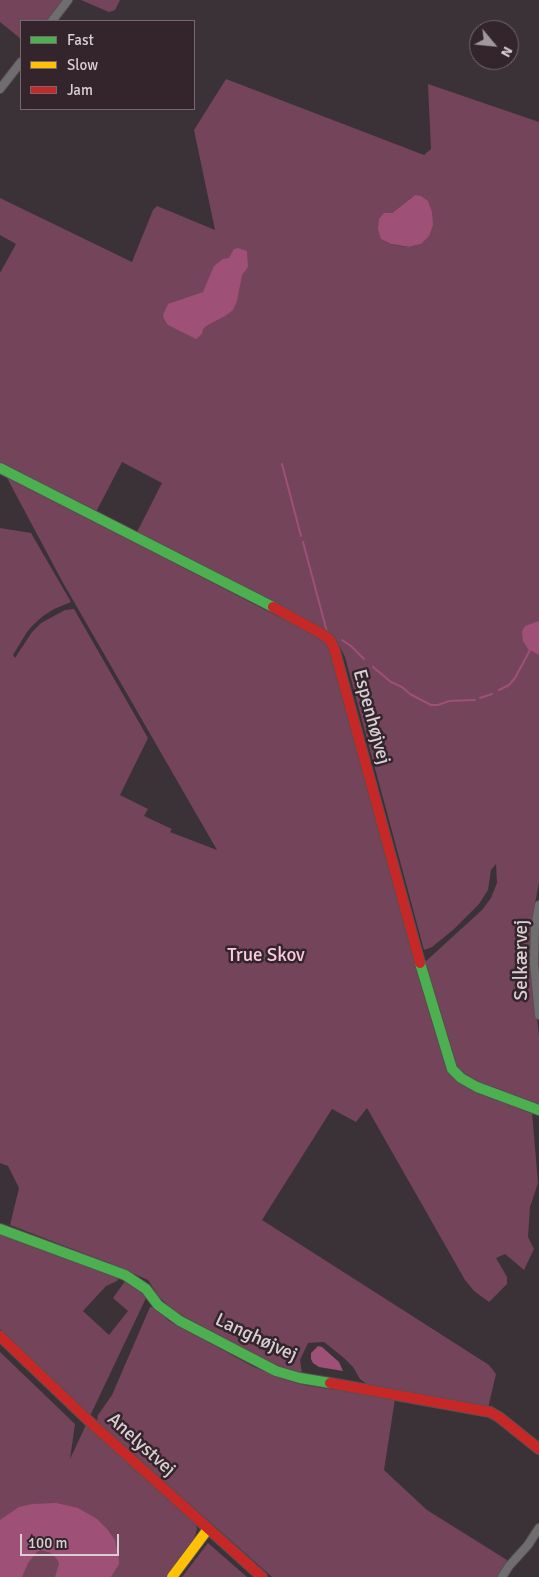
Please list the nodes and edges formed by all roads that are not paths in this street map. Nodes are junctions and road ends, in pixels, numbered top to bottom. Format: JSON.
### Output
{"nodes":[{"id":1,"x":68,"y":0,"type":"edge"},
{"id":2,"x":53,"y":20,"type":"edge"},
{"id":3,"x":20,"y":63,"type":"edge"},
{"id":4,"x":0,"y":89,"type":"edge"},
{"id":5,"x":0,"y":468,"type":"edge"},
{"id":6,"x":539,"y":905,"type":"edge"},
{"id":7,"x":539,"y":1015,"type":"edge"},
{"id":8,"x":539,"y":1110,"type":"edge"},
{"id":9,"x":0,"y":1228,"type":"edge"},
{"id":10,"x":0,"y":1336,"type":"edge"},
{"id":11,"x":539,"y":1449,"type":"edge"},
{"id":12,"x":539,"y":1528,"type":"edge"},
{"id":13,"x":208,"y":1530,"type":"junction"},
{"id":14,"x":172,"y":1577,"type":"edge"},
{"id":15,"x":262,"y":1577,"type":"edge"},
{"id":16,"x":502,"y":1577,"type":"edge"}],
"edges":[{"from":1,"to":2,"type":"street"},
{"from":3,"to":4,"type":"street"},
{"from":5,"to":8,"type":"street","name":"Espenhøjvej"},
{"from":6,"to":7,"type":"street","name":"Selkærvej"},
{"from":9,"to":11,"type":"street","name":"Langhøjvej"},
{"from":10,"to":13,"type":"street","name":"Anelystvej"},
{"from":12,"to":16,"type":"street"},
{"from":13,"to":14,"type":"street"},
{"from":13,"to":15,"type":"street","name":"Anelystvej"}]}
